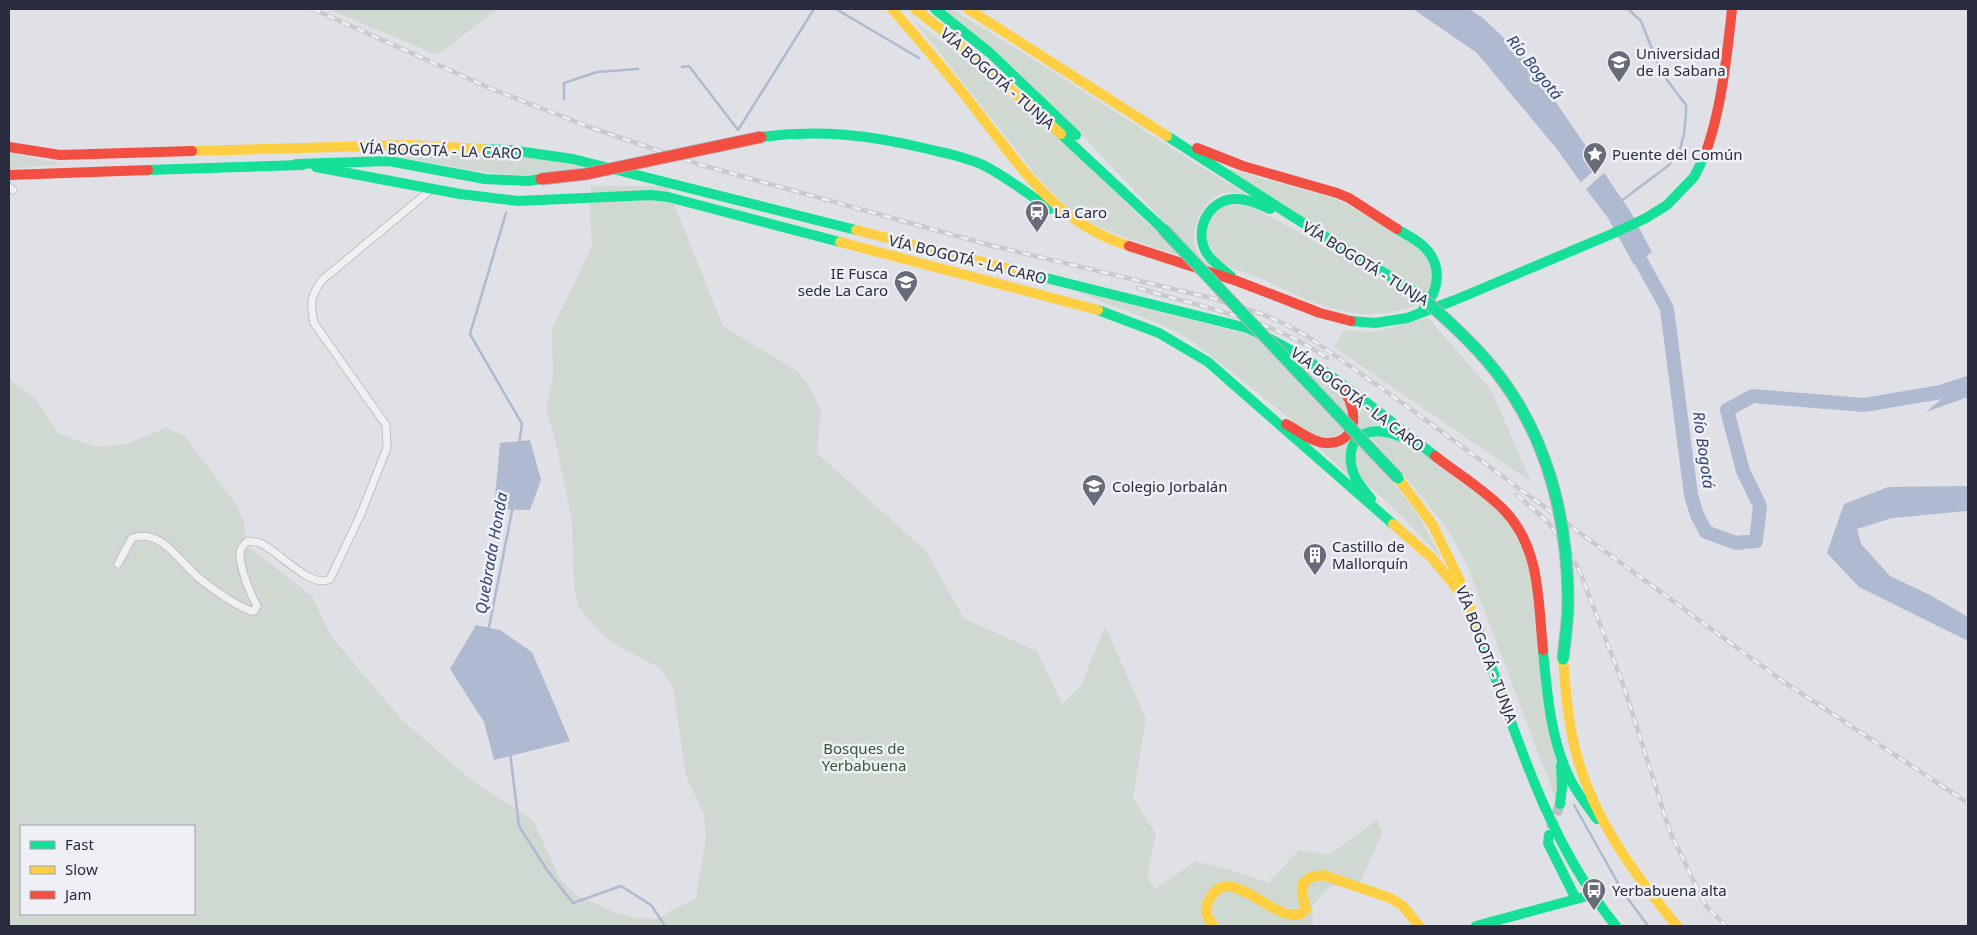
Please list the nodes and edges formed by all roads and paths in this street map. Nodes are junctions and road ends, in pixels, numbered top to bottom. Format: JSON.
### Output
{"nodes":[{"id":1,"x":892,"y":9,"type":"edge"},
{"id":2,"x":915,"y":9,"type":"edge"},
{"id":3,"x":936,"y":9,"type":"edge"},
{"id":4,"x":968,"y":9,"type":"edge"},
{"id":5,"x":1732,"y":9,"type":"edge"},
{"id":6,"x":1131,"y":112,"type":"junction"},
{"id":7,"x":9,"y":147,"type":"edge"},
{"id":8,"x":296,"y":164,"type":"junction"},
{"id":9,"x":9,"y":175,"type":"edge"},
{"id":10,"x":433,"y":188,"type":"junction"},
{"id":11,"x":1296,"y":218,"type":"junction"},
{"id":12,"x":1163,"y":229,"type":"junction"},
{"id":13,"x":1091,"y":230,"type":"junction"},
{"id":14,"x":1237,"y":281,"type":"junction"},
{"id":15,"x":1420,"y":313,"type":"junction"},
{"id":16,"x":1326,"y":373,"type":"junction"},
{"id":17,"x":1272,"y":417,"type":"junction"},
{"id":18,"x":1460,"y":476,"type":"junction"},
{"id":19,"x":1386,"y":518,"type":"junction"},
{"id":20,"x":118,"y":564,"type":"dead end"},
{"id":21,"x":1469,"y":604,"type":"junction"},
{"id":22,"x":1556,"y":736,"type":"junction"},
{"id":23,"x":1560,"y":804,"type":"tunnel mouth"},
{"id":24,"x":1549,"y":835,"type":"tunnel mouth"},
{"id":25,"x":1621,"y":852,"type":"junction"},
{"id":26,"x":1591,"y":895,"type":"junction"},
{"id":27,"x":1576,"y":899,"type":"junction"},
{"id":28,"x":1214,"y":926,"type":"edge"},
{"id":29,"x":1419,"y":926,"type":"edge"},
{"id":30,"x":1476,"y":926,"type":"edge"},
{"id":31,"x":1616,"y":926,"type":"edge"},
{"id":32,"x":1677,"y":926,"type":"edge"}],
"edges":[{"from":1,"to":13,"type":"main road"},
{"from":2,"to":12,"type":"main road","name":"VÍA BOGOTÁ - TUNJA"},
{"from":3,"to":12,"type":"main road"},
{"from":4,"to":6,"type":"main road","name":"VÍA BOGOTÁ - TUNJA"},
{"from":5,"to":15,"type":"main road"},
{"from":6,"to":11,"type":"main road","name":"VÍA BOGOTÁ - TUNJA"},
{"from":6,"to":15,"type":"main road"},
{"from":7,"to":16,"type":"main road","name":"VÍA BOGOTÁ - LA CARO"},
{"from":8,"to":9,"type":"main road","name":"VÍA BOGOTÁ - LA CARO"},
{"from":8,"to":10,"type":"main road","name":"VÍA BOGOTÁ - LA CARO"},
{"from":8,"to":13,"type":"main road","bridge":true},
{"from":10,"to":17,"type":"main road","name":"VÍA BOGOTÁ - LA CARO"},
{"from":10,"to":20,"type":"street"},
{"from":11,"to":14,"type":"main road"},
{"from":11,"to":25,"type":"main road","name":"VÍA BOGOTÁ - TUNJA","bridge":true},
{"from":12,"to":21,"type":"main road","name":"VÍA BOGOTÁ - TUNJA","bridge":true},
{"from":13,"to":14,"type":"main road"},
{"from":14,"to":15,"type":"main road"},
{"from":16,"to":17,"type":"main road"},
{"from":16,"to":18,"type":"main road","name":"VÍA BOGOTÁ - LA CARO"},
{"from":17,"to":19,"type":"main road","name":"VÍA BOGOTÁ - LA CARO"},
{"from":18,"to":19,"type":"main road"},
{"from":18,"to":22,"type":"main road","name":"VÍA BOGOTÁ - LA CARO"},
{"from":19,"to":21,"type":"main road","name":"VÍA BOGOTÁ - LA CARO"},
{"from":21,"to":26,"type":"main road","name":"VÍA BOGOTÁ - TUNJA"},
{"from":22,"to":23,"type":"main road"},
{"from":22,"to":25,"type":"main road","name":"VÍA BOGOTÁ - LA CARO"},
{"from":24,"to":27,"type":"main road"},
{"from":25,"to":32,"type":"main road","name":"VÍA BOGOTÁ - TUNJA"},
{"from":26,"to":27,"type":"main road"},
{"from":26,"to":31,"type":"main road","name":"VÍA BOGOTÁ - TUNJA"},
{"from":27,"to":30,"type":"main road"},
{"from":28,"to":29,"type":"main road"}]}
